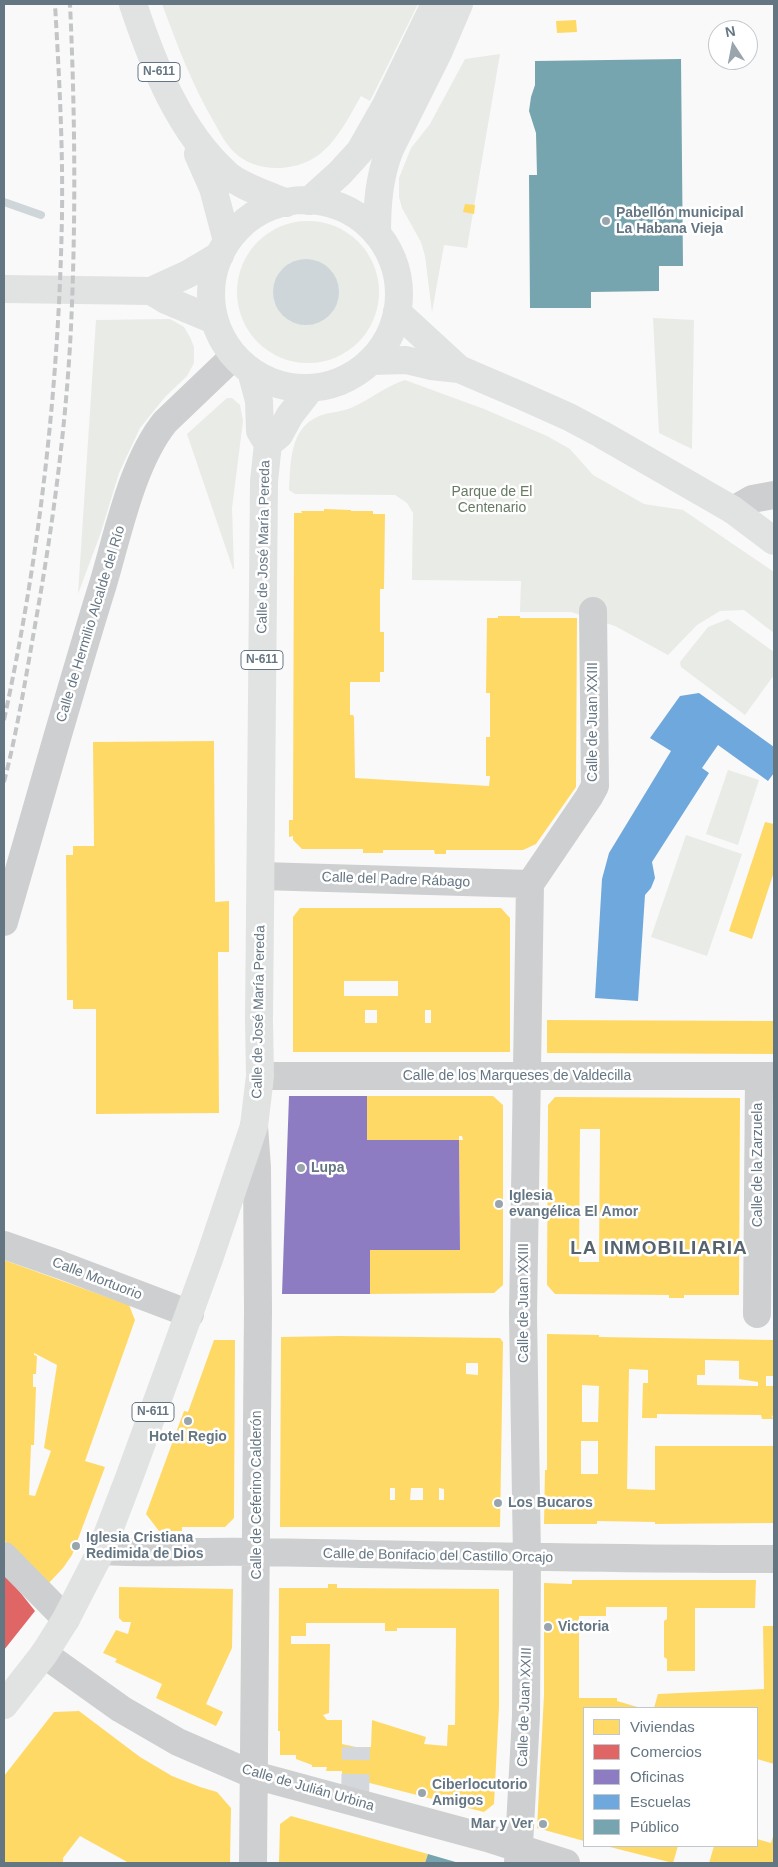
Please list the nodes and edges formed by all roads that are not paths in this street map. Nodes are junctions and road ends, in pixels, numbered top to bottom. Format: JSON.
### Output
{"nodes":[{"id":1,"x":133,"y":4,"type":"edge"},
{"id":2,"x":435,"y":4,"type":"edge"},
{"id":3,"x":459,"y":4,"type":"edge"},
{"id":4,"x":193,"y":138,"type":"junction"},
{"id":5,"x":298,"y":202,"type":"junction"},
{"id":6,"x":377,"y":234,"type":"junction"},
{"id":7,"x":224,"y":248,"type":"junction"},
{"id":8,"x":4,"y":289,"type":"edge"},
{"id":9,"x":151,"y":291,"type":"junction"},
{"id":10,"x":397,"y":312,"type":"junction"},
{"id":11,"x":214,"y":320,"type":"junction"},
{"id":12,"x":371,"y":361,"type":"junction"},
{"id":13,"x":242,"y":364,"type":"junction"},
{"id":14,"x":459,"y":369,"type":"junction"},
{"id":15,"x":311,"y":388,"type":"junction"},
{"id":16,"x":268,"y":444,"type":"junction"},
{"id":17,"x":774,"y":495,"type":"edge"},
{"id":18,"x":733,"y":510,"type":"junction"},
{"id":19,"x":774,"y":541,"type":"edge"},
{"id":20,"x":593,"y":611,"type":"dead end"},
{"id":21,"x":261,"y":876,"type":"junction"},
{"id":22,"x":530,"y":884,"type":"junction"},
{"id":23,"x":4,"y":922,"type":"edge"},
{"id":24,"x":260,"y":1076,"type":"junction"},
{"id":25,"x":528,"y":1076,"type":"junction"},
{"id":26,"x":766,"y":1076,"type":"edge"},
{"id":27,"x":254,"y":1126,"type":"junction"},
{"id":28,"x":4,"y":1245,"type":"edge"},
{"id":29,"x":190,"y":1314,"type":"junction"},
{"id":30,"x":757,"y":1314,"type":"dead end"},
{"id":31,"x":101,"y":1551,"type":"junction"},
{"id":32,"x":257,"y":1552,"type":"junction"},
{"id":33,"x":4,"y":1556,"type":"edge"},
{"id":34,"x":527,"y":1558,"type":"junction"},
{"id":35,"x":774,"y":1559,"type":"edge"},
{"id":36,"x":66,"y":1619,"type":"junction"},
{"id":37,"x":44,"y":1654,"type":"junction"},
{"id":38,"x":4,"y":1706,"type":"edge"},
{"id":39,"x":254,"y":1775,"type":"junction"},
{"id":40,"x":518,"y":1856,"type":"edge"},
{"id":41,"x":253,"y":1863,"type":"edge"},
{"id":42,"x":566,"y":1863,"type":"edge"}],
"edges":[{"from":1,"to":4,"type":"main road","number":"N-611"},
{"from":2,"to":5,"type":"main road"},
{"from":3,"to":6,"type":"main road"},
{"from":4,"to":5,"type":"main road","number":"N-611"},
{"from":4,"to":7,"type":"main road","number":"N-611"},
{"from":5,"to":6,"type":"main road","number":"N-611"},
{"from":5,"to":7,"type":"main road","number":"N-611"},
{"from":6,"to":10,"type":"main road","number":"N-611"},
{"from":7,"to":9,"type":"main road"},
{"from":7,"to":11,"type":"main road","number":"N-611"},
{"from":8,"to":9,"type":"main road"},
{"from":9,"to":11,"type":"main road"},
{"from":10,"to":12,"type":"main road","number":"N-611"},
{"from":10,"to":14,"type":"main road"},
{"from":11,"to":13,"type":"main road","number":"N-611"},
{"from":12,"to":14,"type":"main road"},
{"from":12,"to":15,"type":"main road","number":"N-611"},
{"from":13,"to":15,"type":"main road","number":"N-611"},
{"from":13,"to":16,"type":"main road","name":"Calle de José María Pereda","number":"N-611"},
{"from":13,"to":23,"type":"street","name":"Calle de Hermilio Alcalde del Río"},
{"from":14,"to":18,"type":"main road"},
{"from":15,"to":16,"type":"main road","name":"Calle de José María Pereda"},
{"from":16,"to":21,"type":"main road","name":"Calle de José María Pereda","number":"N-611"},
{"from":17,"to":18,"type":"street"},
{"from":18,"to":19,"type":"main road"},
{"from":20,"to":22,"type":"street","name":"Calle de Juan XXIII"},
{"from":21,"to":22,"type":"street","name":"Calle del Padre Rábago"},
{"from":21,"to":24,"type":"main road","name":"Calle de José María Pereda","number":"N-611"},
{"from":22,"to":25,"type":"street","name":"Calle de Juan XXIII"},
{"from":24,"to":25,"type":"street","name":"Calle de los Marqueses de Valdecilla"},
{"from":24,"to":27,"type":"main road","name":"Calle de José María Pereda","number":"N-611"},
{"from":25,"to":26,"type":"street","name":"Calle de los Marqueses de Valdecilla"},
{"from":25,"to":34,"type":"street","name":"Calle de Juan XXIII"},
{"from":26,"to":30,"type":"street","name":"Calle de la Zarzuela"},
{"from":27,"to":29,"type":"main road","name":"Calle de José María Pereda","number":"N-611"},
{"from":27,"to":32,"type":"street","name":"Calle de Ceferino Calderón"},
{"from":28,"to":29,"type":"street","name":"Calle Mortuorio"},
{"from":29,"to":31,"type":"main road","name":"Calle de José María Pereda","number":"N-611"},
{"from":31,"to":32,"type":"street","name":"Calle de Bonifacio del Castillo Orcajo"},
{"from":31,"to":36,"type":"main road","name":"Calle de José María Pereda","number":"N-611"},
{"from":32,"to":34,"type":"street","name":"Calle de Bonifacio del Castillo Orcajo"},
{"from":32,"to":39,"type":"street","name":"Calle de Ceferino Calderón"},
{"from":33,"to":36,"type":"street"},
{"from":34,"to":35,"type":"street","name":"Calle de Bonifacio del Castillo Orcajo"},
{"from":34,"to":40,"type":"street","name":"Calle de Juan XXIII"},
{"from":36,"to":37,"type":"main road","name":"Calle de José María Pereda","number":"N-611"},
{"from":37,"to":38,"type":"main road","name":"Calle de José María Pereda","number":"N-611"},
{"from":37,"to":39,"type":"street","name":"Calle de Julián Urbina"},
{"from":39,"to":40,"type":"street","name":"Calle de Julián Urbina"},
{"from":39,"to":41,"type":"street","name":"Calle de Ceferino Calderón"},
{"from":40,"to":42,"type":"street","name":"Calle de Julián Urbina"}]}
